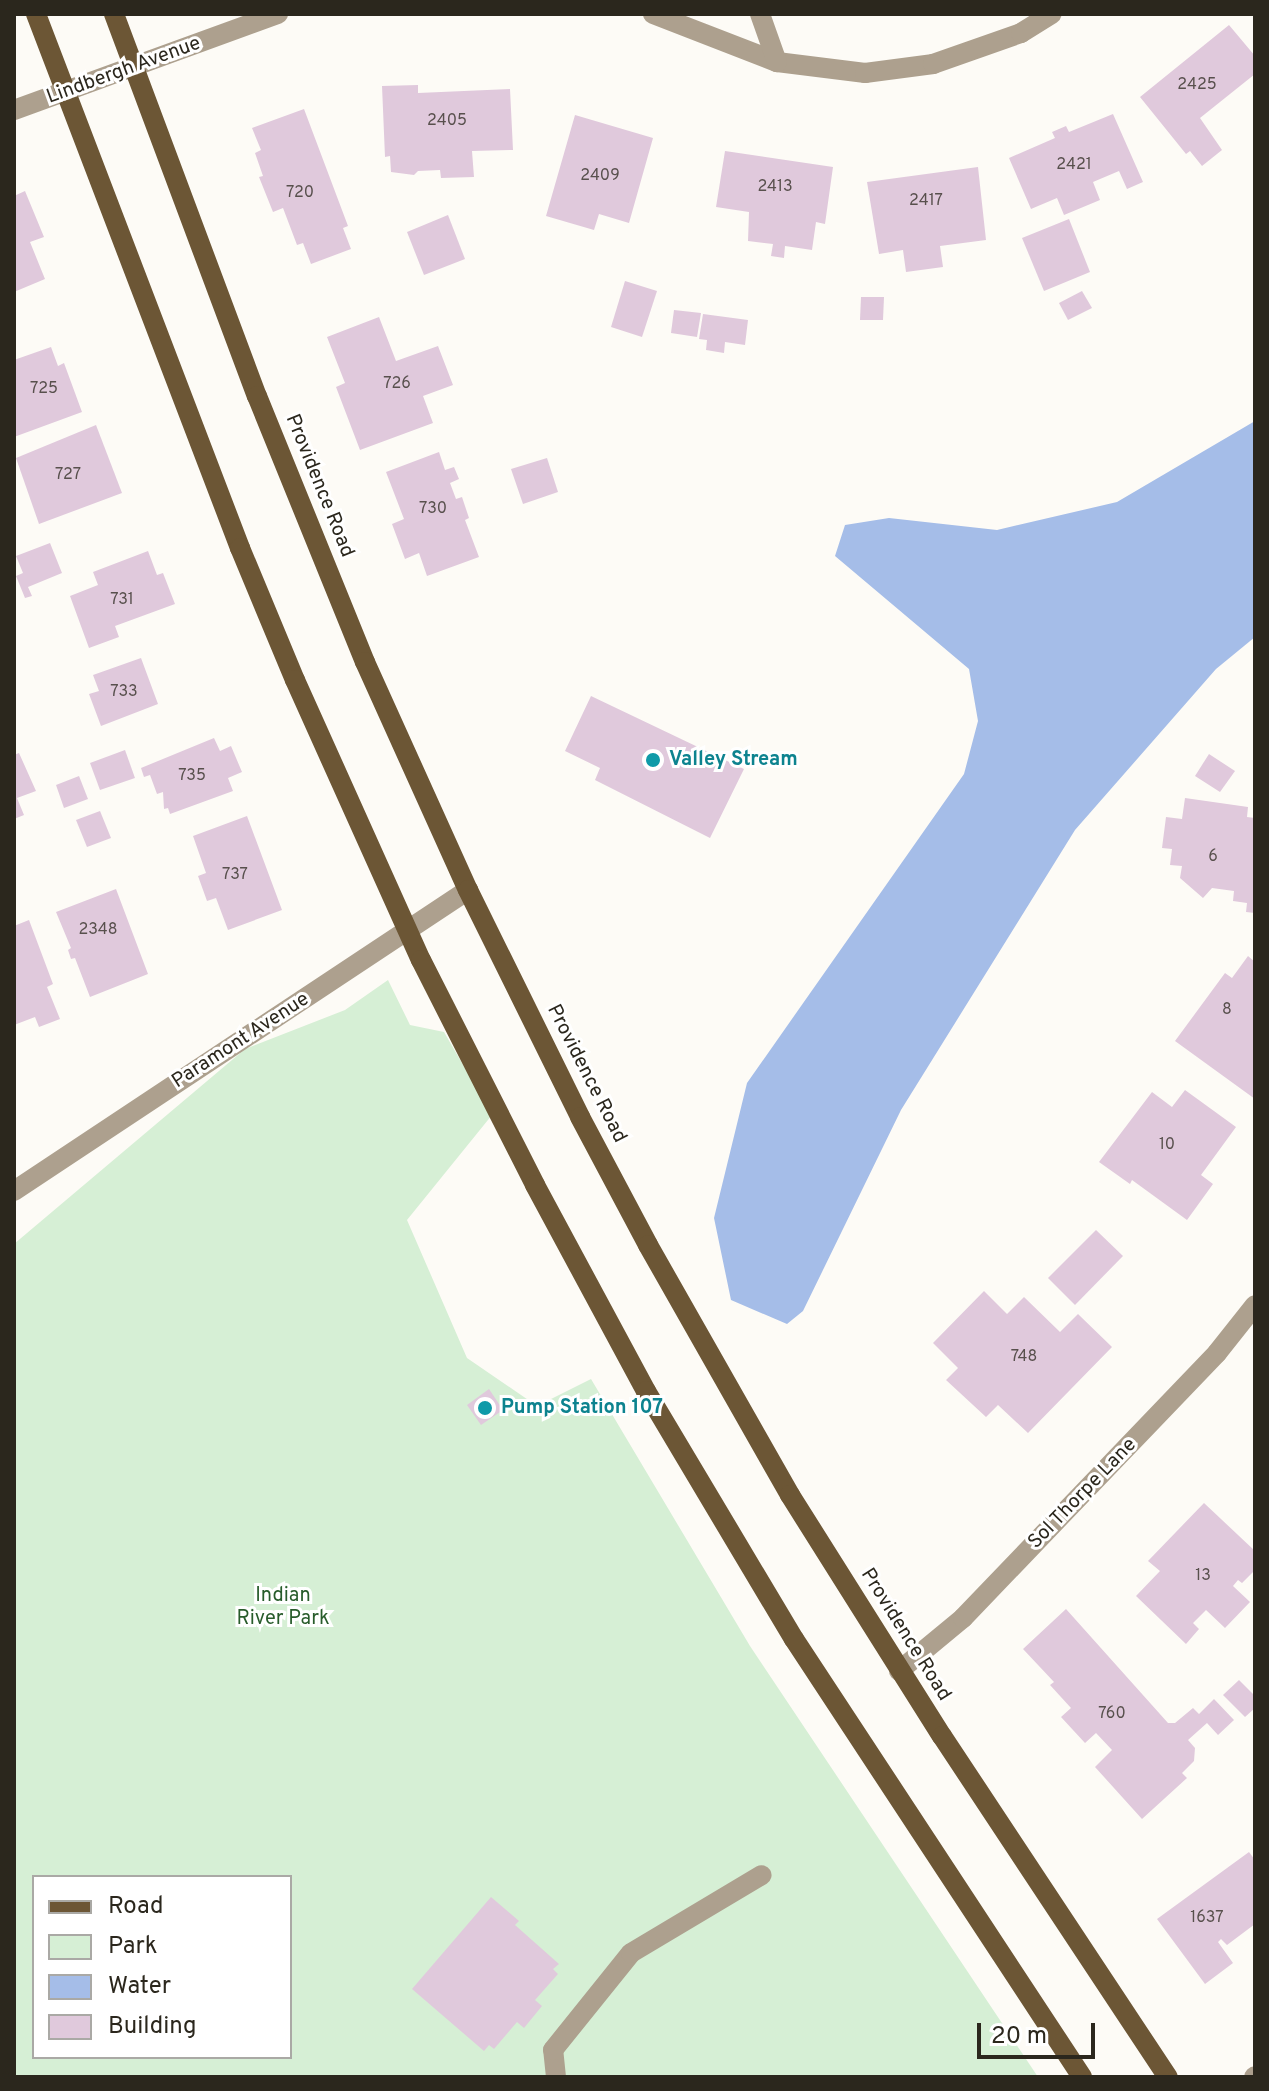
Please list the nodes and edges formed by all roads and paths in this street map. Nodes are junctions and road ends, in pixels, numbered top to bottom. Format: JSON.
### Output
{"nodes":[{"id":1,"x":36,"y":14,"type":"edge"},
{"id":2,"x":114,"y":14,"type":"edge"},
{"id":3,"x":278,"y":14,"type":"edge"},
{"id":4,"x":653,"y":14,"type":"edge"},
{"id":5,"x":760,"y":14,"type":"edge"},
{"id":6,"x":1052,"y":14,"type":"edge"},
{"id":7,"x":777,"y":62,"type":"junction"},
{"id":8,"x":134,"y":68,"type":"junction"},
{"id":9,"x":66,"y":92,"type":"junction"},
{"id":10,"x":14,"y":110,"type":"edge"},
{"id":11,"x":468,"y":890,"type":"junction"},
{"id":12,"x":408,"y":930,"type":"junction"},
{"id":13,"x":14,"y":1191,"type":"edge"},
{"id":14,"x":1255,"y":1305,"type":"edge"},
{"id":15,"x":899,"y":1671,"type":"junction"},
{"id":16,"x":762,"y":1875,"type":"dead end"},
{"id":17,"x":556,"y":2077,"type":"edge"},
{"id":18,"x":1082,"y":2077,"type":"edge"},
{"id":19,"x":1168,"y":2077,"type":"edge"}],
"edges":[{"from":1,"to":9,"type":"main road"},
{"from":2,"to":8,"type":"main road","name":"Providence Road"},
{"from":3,"to":8,"type":"street","name":"Lindbergh Avenue"},
{"from":4,"to":7,"type":"street"},
{"from":5,"to":7,"type":"street"},
{"from":6,"to":7,"type":"street"},
{"from":8,"to":9,"type":"street","name":"Lindbergh Avenue"},
{"from":8,"to":11,"type":"main road","name":"Providence Road"},
{"from":9,"to":10,"type":"street","name":"Lindbergh Avenue"},
{"from":9,"to":12,"type":"main road"},
{"from":11,"to":12,"type":"street","name":"Paramont Avenue"},
{"from":11,"to":15,"type":"main road","name":"Providence Road"},
{"from":12,"to":13,"type":"street","name":"Paramont Avenue"},
{"from":12,"to":18,"type":"main road"},
{"from":14,"to":15,"type":"street","name":"Sol Thorpe Lane"},
{"from":15,"to":19,"type":"main road","name":"Providence Road"},
{"from":16,"to":17,"type":"street"}]}
